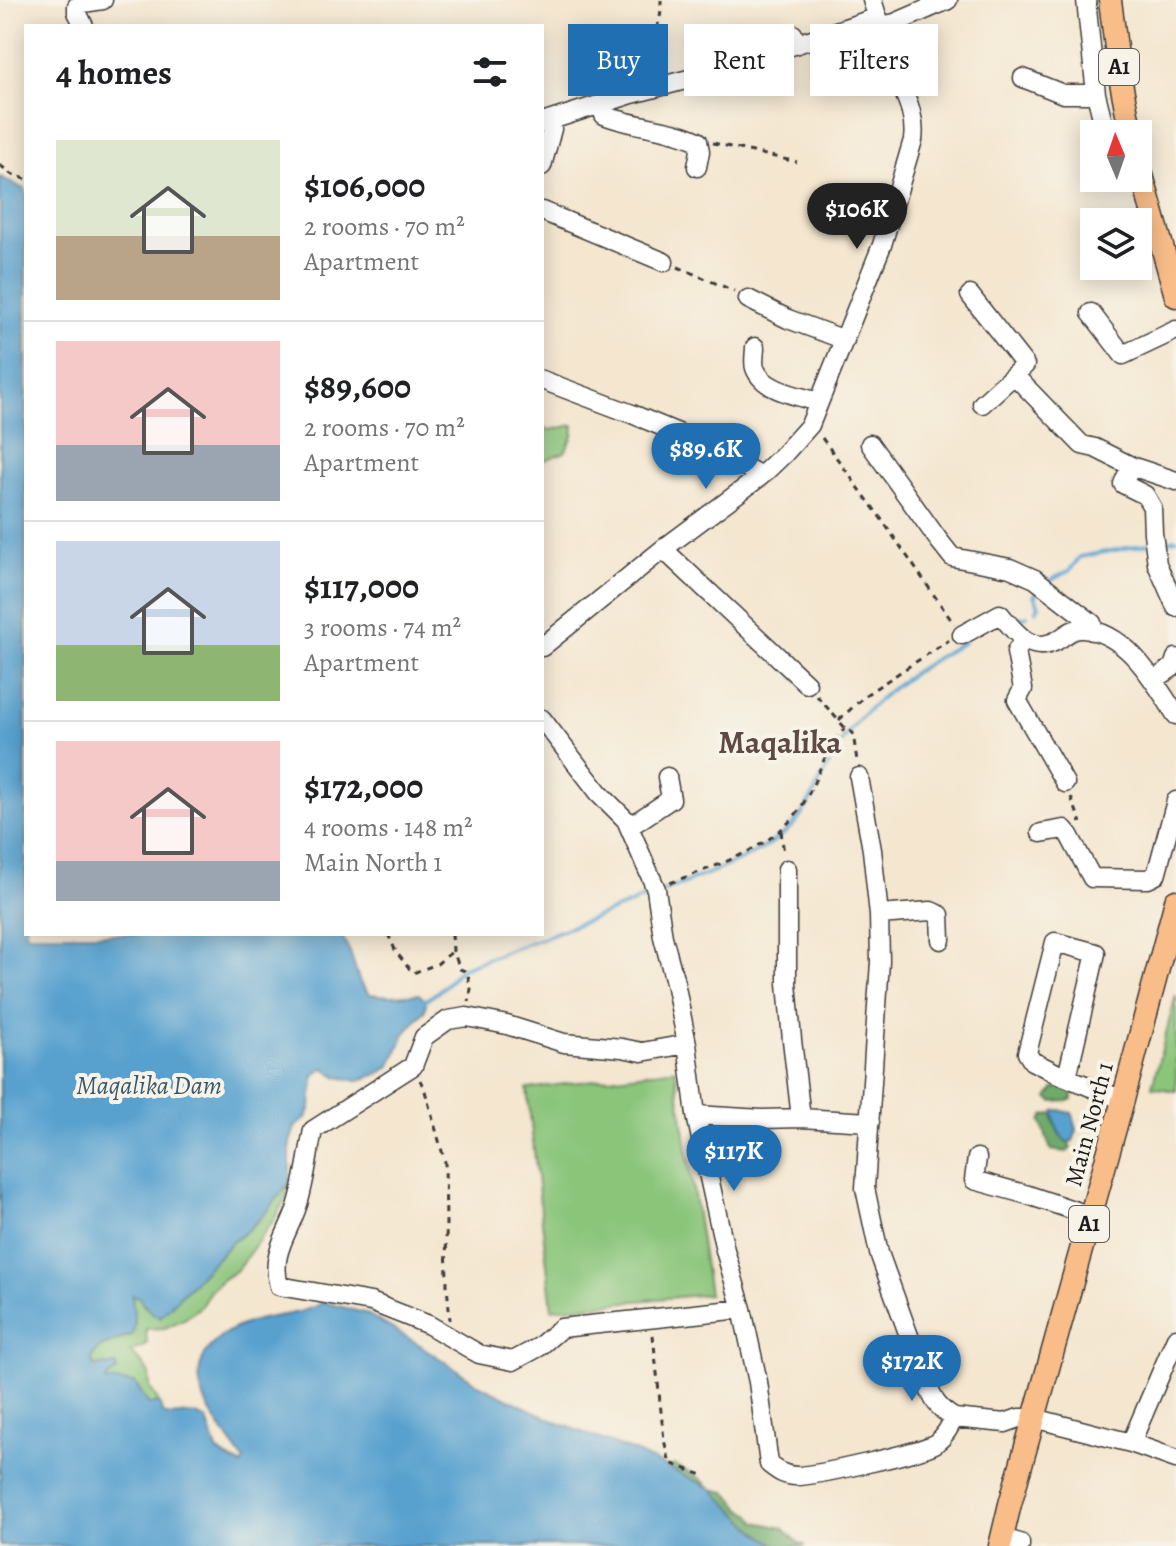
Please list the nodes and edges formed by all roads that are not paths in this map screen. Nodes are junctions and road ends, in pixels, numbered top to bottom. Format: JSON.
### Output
{"nodes":[{"id":1,"x":103,"y":0,"type":"edge"},
{"id":2,"x":948,"y":0,"type":"edge"},
{"id":3,"x":1086,"y":0,"type":"edge"},
{"id":4,"x":1110,"y":0,"type":"edge"},
{"id":5,"x":82,"y":2,"type":"edge"},
{"id":6,"x":877,"y":15,"type":"edge"},
{"id":7,"x":83,"y":24,"type":"edge"},
{"id":8,"x":856,"y":24,"type":"edge"},
{"id":9,"x":810,"y":40,"type":"edge"},
{"id":10,"x":1023,"y":78,"type":"dead end"},
{"id":11,"x":668,"y":84,"type":"edge"},
{"id":12,"x":1096,"y":94,"type":"junction"},
{"id":13,"x":594,"y":96,"type":"edge"},
{"id":14,"x":605,"y":96,"type":"edge"},
{"id":15,"x":1102,"y":120,"type":"edge"},
{"id":16,"x":1128,"y":120,"type":"edge"},
{"id":17,"x":547,"y":122,"type":"edge"},
{"id":18,"x":544,"y":159,"type":"edge"},
{"id":19,"x":697,"y":167,"type":"dead end"},
{"id":20,"x":1150,"y":192,"type":"edge"},
{"id":21,"x":544,"y":212,"type":"edge"},
{"id":22,"x":1170,"y":245,"type":"edge"},
{"id":23,"x":664,"y":262,"type":"road end"},
{"id":24,"x":970,"y":295,"type":"dead end"},
{"id":25,"x":1176,"y":296,"type":"edge"},
{"id":26,"x":748,"y":299,"type":"road end"},
{"id":27,"x":1091,"y":313,"type":"dead end"},
{"id":28,"x":1176,"y":330,"type":"edge"},
{"id":29,"x":845,"y":340,"type":"junction"},
{"id":30,"x":755,"y":347,"type":"dead end"},
{"id":31,"x":1015,"y":376,"type":"junction"},
{"id":32,"x":544,"y":381,"type":"edge"},
{"id":33,"x":819,"y":402,"type":"junction"},
{"id":34,"x":982,"y":404,"type":"dead end"},
{"id":35,"x":870,"y":444,"type":"dead end"},
{"id":36,"x":1126,"y":464,"type":"junction"},
{"id":37,"x":761,"y":476,"type":"junction"},
{"id":38,"x":1176,"y":481,"type":"edge"},
{"id":39,"x":663,"y":549,"type":"junction"},
{"id":40,"x":1176,"y":607,"type":"edge"},
{"id":41,"x":1092,"y":631,"type":"junction"},
{"id":42,"x":962,"y":635,"type":"road end"},
{"id":43,"x":1024,"y":639,"type":"junction"},
{"id":44,"x":544,"y":645,"type":"edge"},
{"id":45,"x":1176,"y":658,"type":"edge"},
{"id":46,"x":1154,"y":680,"type":"junction"},
{"id":47,"x":807,"y":684,"type":"road end"},
{"id":48,"x":1176,"y":715,"type":"edge"},
{"id":49,"x":544,"y":722,"type":"edge"},
{"id":50,"x":667,"y":777,"type":"dead end"},
{"id":51,"x":859,"y":777,"type":"road end"},
{"id":52,"x":1065,"y":783,"type":"road end"},
{"id":53,"x":1176,"y":801,"type":"edge"},
{"id":54,"x":629,"y":827,"type":"junction"},
{"id":55,"x":1041,"y":833,"type":"dead end"},
{"id":56,"x":787,"y":869,"type":"road end"},
{"id":57,"x":1176,"y":901,"type":"edge"},
{"id":58,"x":879,"y":915,"type":"junction"},
{"id":59,"x":941,"y":940,"type":"dead end"},
{"id":60,"x":687,"y":1044,"type":"junction"},
{"id":61,"x":1067,"y":1077,"type":"junction"},
{"id":62,"x":1123,"y":1100,"type":"junction"},
{"id":63,"x":696,"y":1115,"type":"junction"},
{"id":64,"x":801,"y":1118,"type":"junction"},
{"id":65,"x":870,"y":1122,"type":"junction"},
{"id":66,"x":977,"y":1158,"type":"dead end"},
{"id":67,"x":1091,"y":1216,"type":"junction"},
{"id":68,"x":742,"y":1309,"type":"junction"},
{"id":69,"x":1176,"y":1338,"type":"edge"},
{"id":70,"x":954,"y":1418,"type":"junction"},
{"id":71,"x":1034,"y":1418,"type":"junction"},
{"id":72,"x":1131,"y":1443,"type":"junction"},
{"id":73,"x":1176,"y":1459,"type":"edge"},
{"id":74,"x":1008,"y":1543,"type":"edge"}],
"edges":[{"from":1,"to":5,"type":"street"},
{"from":2,"to":6,"type":"street"},
{"from":3,"to":12,"type":"street"},
{"from":4,"to":16,"type":"main road","number":"A1"},
{"from":5,"to":7,"type":"street"},
{"from":6,"to":8,"type":"street"},
{"from":6,"to":29,"type":"street"},
{"from":9,"to":11,"type":"street"},
{"from":10,"to":12,"type":"street"},
{"from":12,"to":15,"type":"street"},
{"from":13,"to":17,"type":"street"},
{"from":14,"to":19,"type":"street"},
{"from":17,"to":18,"type":"street"},
{"from":20,"to":22,"type":"main road"},
{"from":21,"to":23,"type":"street"},
{"from":22,"to":25,"type":"main road"},
{"from":24,"to":31,"type":"street"},
{"from":26,"to":29,"type":"street"},
{"from":27,"to":28,"type":"street"},
{"from":29,"to":33,"type":"street"},
{"from":30,"to":33,"type":"street"},
{"from":31,"to":34,"type":"street"},
{"from":31,"to":36,"type":"street"},
{"from":32,"to":37,"type":"street"},
{"from":33,"to":37,"type":"street"},
{"from":35,"to":41,"type":"street"},
{"from":36,"to":38,"type":"street"},
{"from":36,"to":40,"type":"street"},
{"from":37,"to":39,"type":"street"},
{"from":39,"to":44,"type":"street"},
{"from":39,"to":47,"type":"street"},
{"from":41,"to":43,"type":"street"},
{"from":41,"to":46,"type":"street"},
{"from":42,"to":43,"type":"street"},
{"from":43,"to":52,"type":"street"},
{"from":45,"to":46,"type":"street"},
{"from":46,"to":48,"type":"street"},
{"from":49,"to":54,"type":"street"},
{"from":50,"to":54,"type":"street"},
{"from":51,"to":58,"type":"street"},
{"from":53,"to":55,"type":"street"},
{"from":54,"to":60,"type":"street"},
{"from":56,"to":64,"type":"street"},
{"from":57,"to":62,"type":"main road","name":"Main North 1","number":"A1"},
{"from":58,"to":59,"type":"street"},
{"from":58,"to":65,"type":"street"},
{"from":60,"to":63,"type":"street"},
{"from":60,"to":68,"type":"street"},
{"from":61,"to":61,"type":"street"},
{"from":61,"to":62,"type":"street"},
{"from":62,"to":67,"type":"main road","name":"Main North 1","number":"A1"},
{"from":63,"to":64,"type":"street"},
{"from":63,"to":68,"type":"street"},
{"from":64,"to":65,"type":"street"},
{"from":65,"to":70,"type":"street"},
{"from":66,"to":67,"type":"street"},
{"from":67,"to":71,"type":"main road","name":"Main North 1","number":"A1"},
{"from":68,"to":70,"type":"street"},
{"from":69,"to":72,"type":"street"},
{"from":70,"to":71,"type":"street"},
{"from":71,"to":72,"type":"street"},
{"from":71,"to":74,"type":"main road","name":"Main North 1","number":"A1"},
{"from":72,"to":73,"type":"street"}]}
